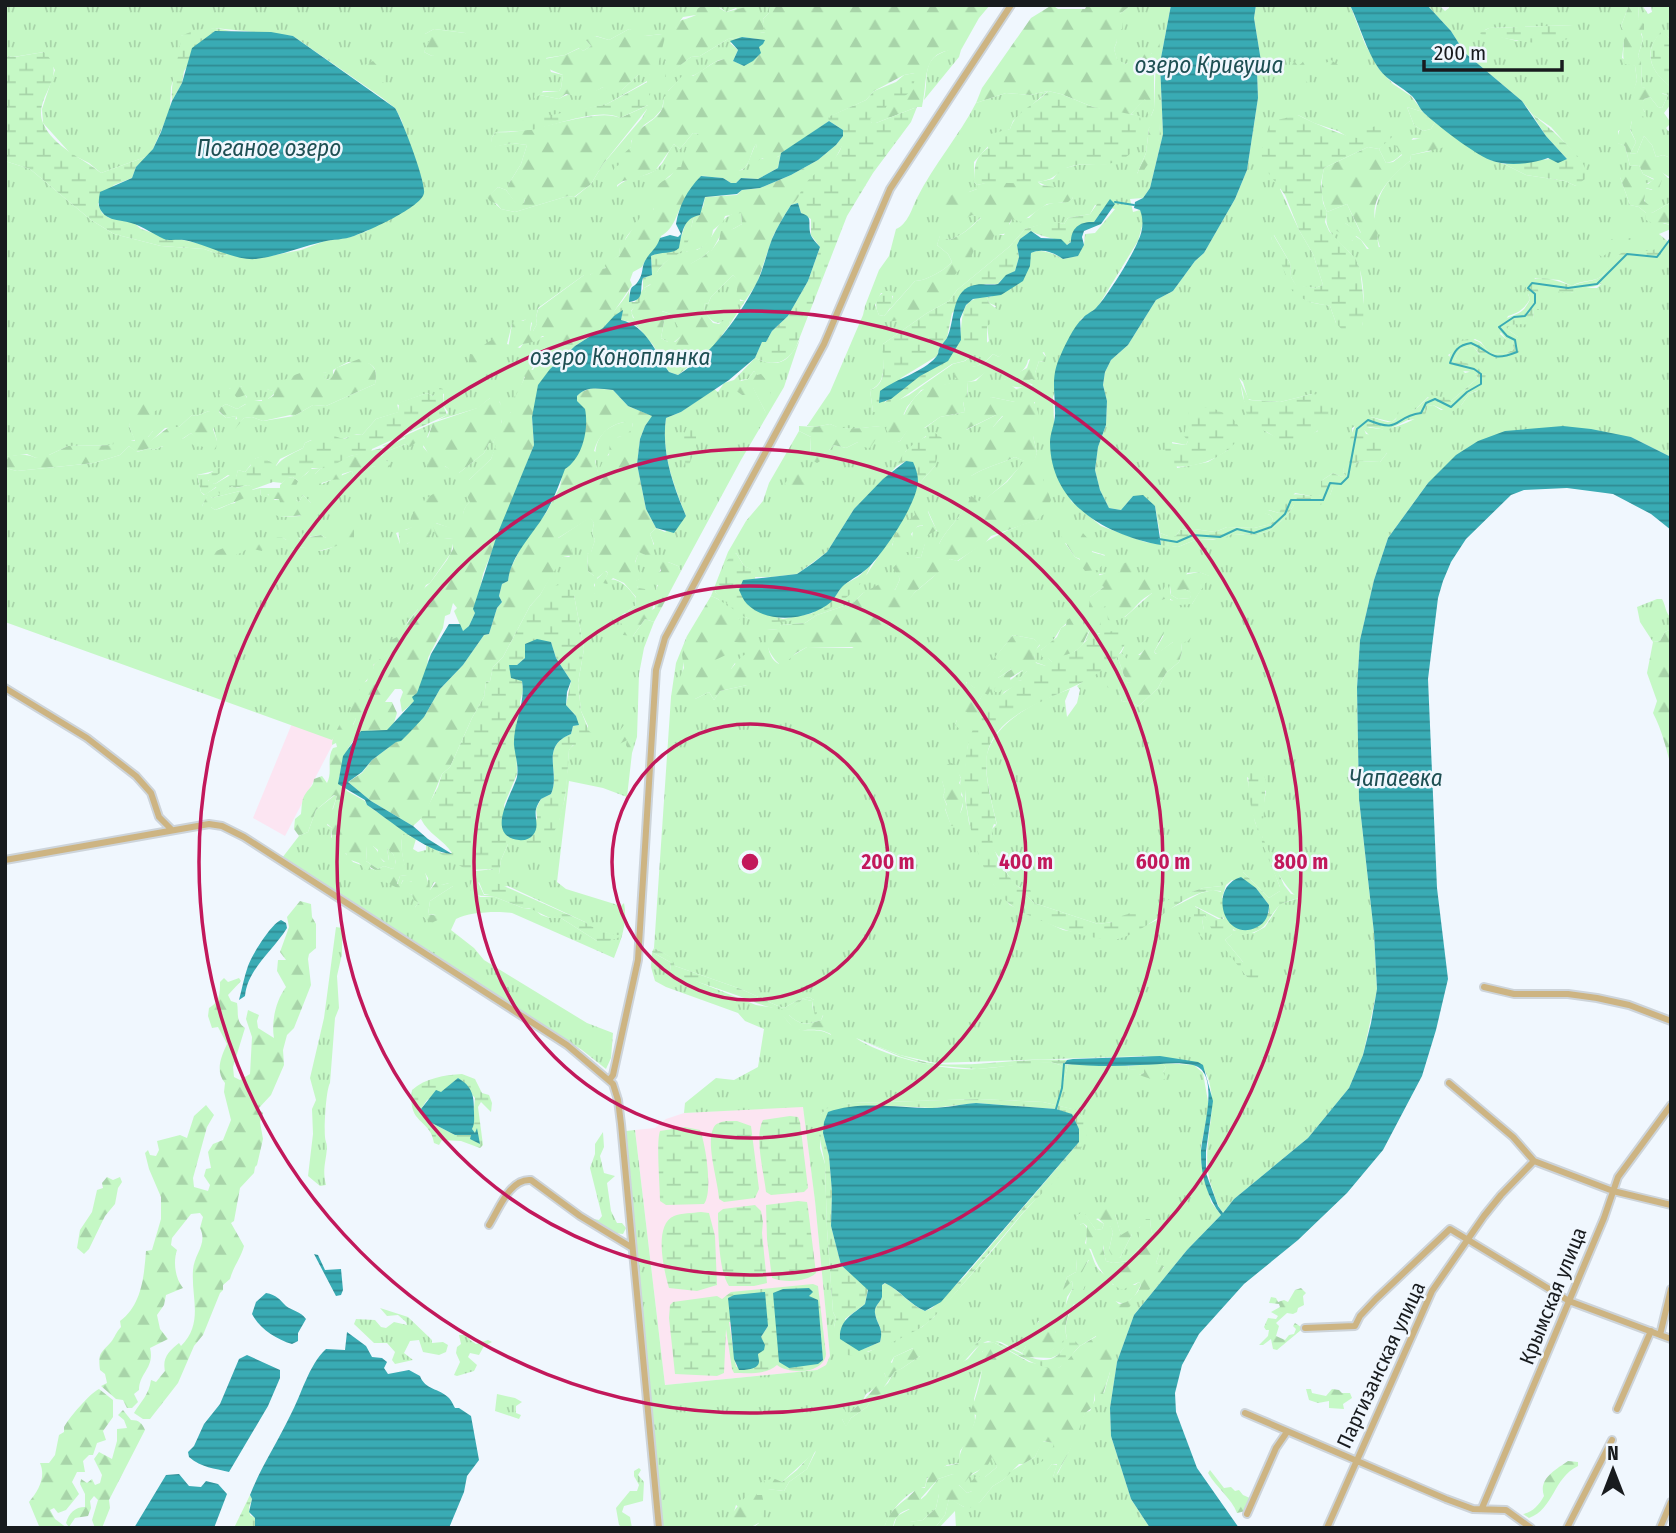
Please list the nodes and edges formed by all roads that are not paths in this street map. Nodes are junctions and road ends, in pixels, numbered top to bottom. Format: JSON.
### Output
{"nodes":[{"id":1,"x":1011,"y":5,"type":"edge"},
{"id":2,"x":5,"y":688,"type":"edge"},
{"id":3,"x":172,"y":829,"type":"junction"},
{"id":4,"x":5,"y":860,"type":"edge"},
{"id":5,"x":1484,"y":987,"type":"dead end"},
{"id":6,"x":1671,"y":1021,"type":"edge"},
{"id":7,"x":610,"y":1079,"type":"junction"},
{"id":8,"x":1449,"y":1083,"type":"dead end"},
{"id":9,"x":1671,"y":1105,"type":"edge"},
{"id":10,"x":1534,"y":1161,"type":"junction"},
{"id":11,"x":1613,"y":1191,"type":"junction"},
{"id":12,"x":1671,"y":1205,"type":"edge"},
{"id":13,"x":489,"y":1225,"type":"dead end"},
{"id":14,"x":1469,"y":1241,"type":"junction"},
{"id":15,"x":631,"y":1247,"type":"junction"},
{"id":16,"x":1671,"y":1289,"type":"edge"},
{"id":17,"x":1569,"y":1301,"type":"junction"},
{"id":18,"x":1305,"y":1328,"type":"dead end"},
{"id":19,"x":1651,"y":1331,"type":"junction"},
{"id":20,"x":1660,"y":1335,"type":"junction"},
{"id":21,"x":1671,"y":1339,"type":"edge"},
{"id":22,"x":1617,"y":1409,"type":"dead end"},
{"id":23,"x":1245,"y":1413,"type":"dead end"},
{"id":24,"x":1287,"y":1432,"type":"junction"},
{"id":25,"x":1612,"y":1440,"type":"dead end"},
{"id":26,"x":1357,"y":1460,"type":"junction"},
{"id":27,"x":1671,"y":1503,"type":"edge"},
{"id":28,"x":1482,"y":1508,"type":"junction"},
{"id":29,"x":1247,"y":1514,"type":"dead end"},
{"id":30,"x":659,"y":1528,"type":"edge"},
{"id":31,"x":1327,"y":1528,"type":"edge"},
{"id":32,"x":1531,"y":1528,"type":"edge"},
{"id":33,"x":1567,"y":1528,"type":"edge"},
{"id":34,"x":1660,"y":1528,"type":"edge"}],
"edges":[{"from":1,"to":7,"type":"street"},
{"from":2,"to":3,"type":"street"},
{"from":3,"to":4,"type":"street"},
{"from":3,"to":7,"type":"street"},
{"from":5,"to":6,"type":"street"},
{"from":7,"to":15,"type":"street"},
{"from":8,"to":10,"type":"street"},
{"from":9,"to":11,"type":"street","name":"Крымская улица"},
{"from":10,"to":11,"type":"street"},
{"from":10,"to":14,"type":"street","name":"Партизанская улица"},
{"from":11,"to":12,"type":"street"},
{"from":11,"to":17,"type":"street","name":"Крымская улица"},
{"from":13,"to":15,"type":"street"},
{"from":14,"to":17,"type":"street"},
{"from":14,"to":18,"type":"street","name":"Партизанская улица"},
{"from":14,"to":26,"type":"street","name":"Партизанская улица"},
{"from":15,"to":30,"type":"street"},
{"from":16,"to":20,"type":"street"},
{"from":17,"to":19,"type":"street"},
{"from":17,"to":28,"type":"street","name":"Крымская улица"},
{"from":19,"to":20,"type":"street"},
{"from":19,"to":22,"type":"street"},
{"from":20,"to":21,"type":"street"},
{"from":23,"to":24,"type":"street"},
{"from":24,"to":26,"type":"street"},
{"from":24,"to":29,"type":"street"},
{"from":25,"to":33,"type":"street"},
{"from":26,"to":28,"type":"street"},
{"from":26,"to":31,"type":"street","name":"Партизанская улица"},
{"from":27,"to":34,"type":"street"},
{"from":28,"to":32,"type":"street"}]}
